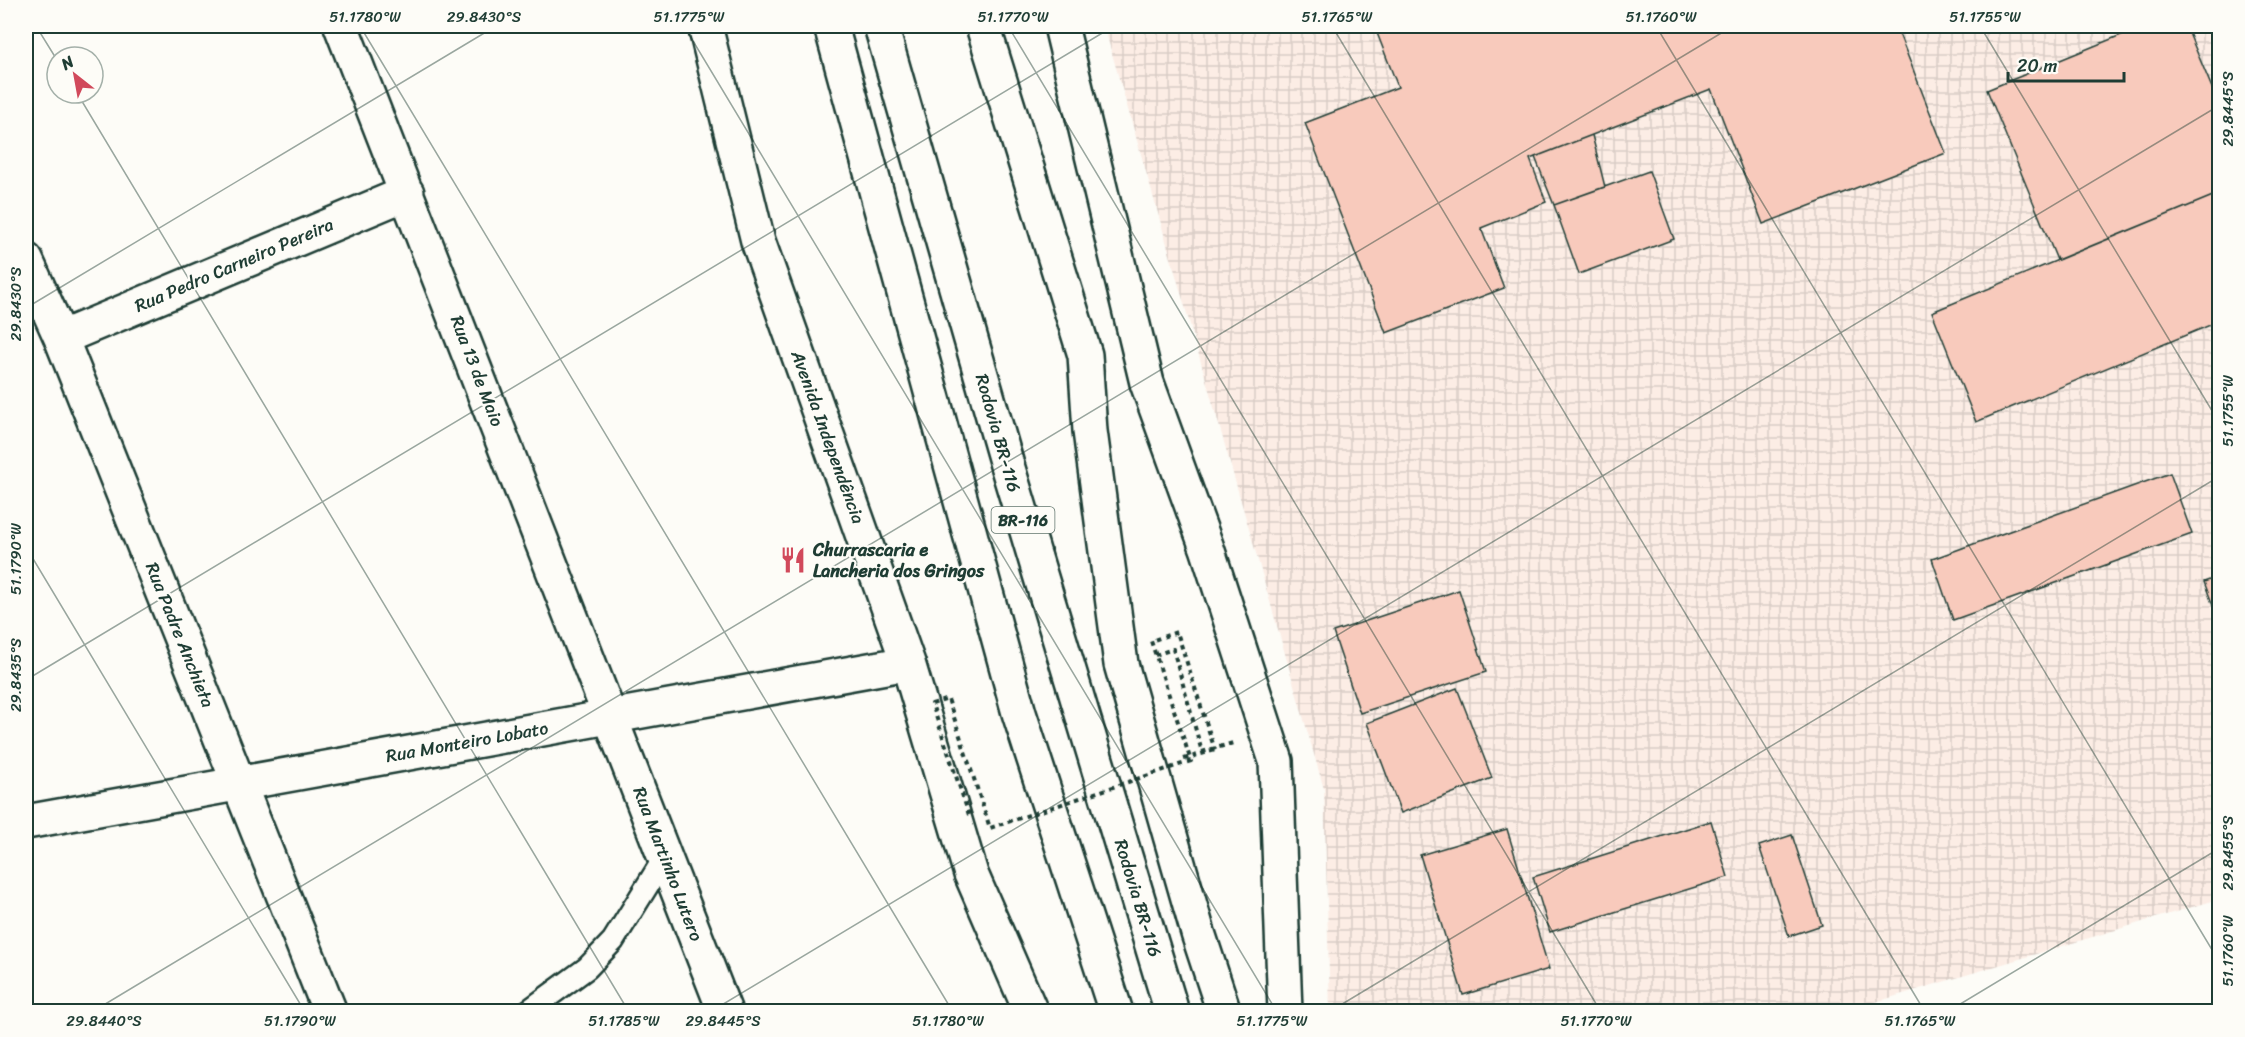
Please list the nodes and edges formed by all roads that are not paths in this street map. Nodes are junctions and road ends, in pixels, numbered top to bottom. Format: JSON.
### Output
{"nodes":[{"id":1,"x":341,"y":26,"type":"edge"},
{"id":2,"x":705,"y":26,"type":"edge"},
{"id":3,"x":831,"y":26,"type":"edge"},
{"id":4,"x":881,"y":26,"type":"edge"},
{"id":5,"x":983,"y":26,"type":"edge"},
{"id":6,"x":1061,"y":26,"type":"edge"},
{"id":7,"x":407,"y":193,"type":"junction"},
{"id":8,"x":26,"y":260,"type":"edge"},
{"id":9,"x":61,"y":338,"type":"junction"},
{"id":10,"x":908,"y":663,"type":"junction"},
{"id":11,"x":612,"y":716,"type":"junction"},
{"id":12,"x":239,"y":783,"type":"junction"},
{"id":13,"x":26,"y":822,"type":"edge"},
{"id":14,"x":665,"y":857,"type":"junction"},
{"id":15,"x":330,"y":1011,"type":"edge"},
{"id":16,"x":527,"y":1011,"type":"edge"},
{"id":17,"x":725,"y":1011,"type":"edge"},
{"id":18,"x":1031,"y":1011,"type":"edge"},
{"id":19,"x":1116,"y":1011,"type":"edge"},
{"id":20,"x":1172,"y":1011,"type":"edge"},
{"id":21,"x":1224,"y":1011,"type":"edge"},
{"id":22,"x":1285,"y":1011,"type":"edge"}],
"edges":[{"from":1,"to":7,"type":"main road","name":"Rua 13 de Maio"},
{"from":2,"to":10,"type":"main road","name":"Avenida Independência"},
{"from":3,"to":19,"type":"main road","number":"BR-116"},
{"from":4,"to":20,"type":"main road","name":"Rodovia BR-116","number":"BR-116"},
{"from":5,"to":21,"type":"main road"},
{"from":6,"to":22,"type":"main road"},
{"from":7,"to":9,"type":"main road","name":"Rua Pedro Carneiro Pereira"},
{"from":7,"to":11,"type":"main road","name":"Rua 13 de Maio"},
{"from":8,"to":9,"type":"main road","name":"Rua Padre Anchieta"},
{"from":9,"to":12,"type":"main road","name":"Rua Padre Anchieta"},
{"from":10,"to":11,"type":"main road","name":"Rua Monteiro Lobato"},
{"from":10,"to":18,"type":"main road","name":"Avenida Independência"},
{"from":11,"to":12,"type":"main road","name":"Rua Monteiro Lobato"},
{"from":11,"to":14,"type":"main road","name":"Rua Martinho Lutero"},
{"from":12,"to":13,"type":"main road","name":"Rua Monteiro Lobato"},
{"from":12,"to":15,"type":"main road","name":"Rua Padre Anchieta"},
{"from":14,"to":16,"type":"lane"},
{"from":14,"to":17,"type":"main road","name":"Rua Martinho Lutero"}]}
